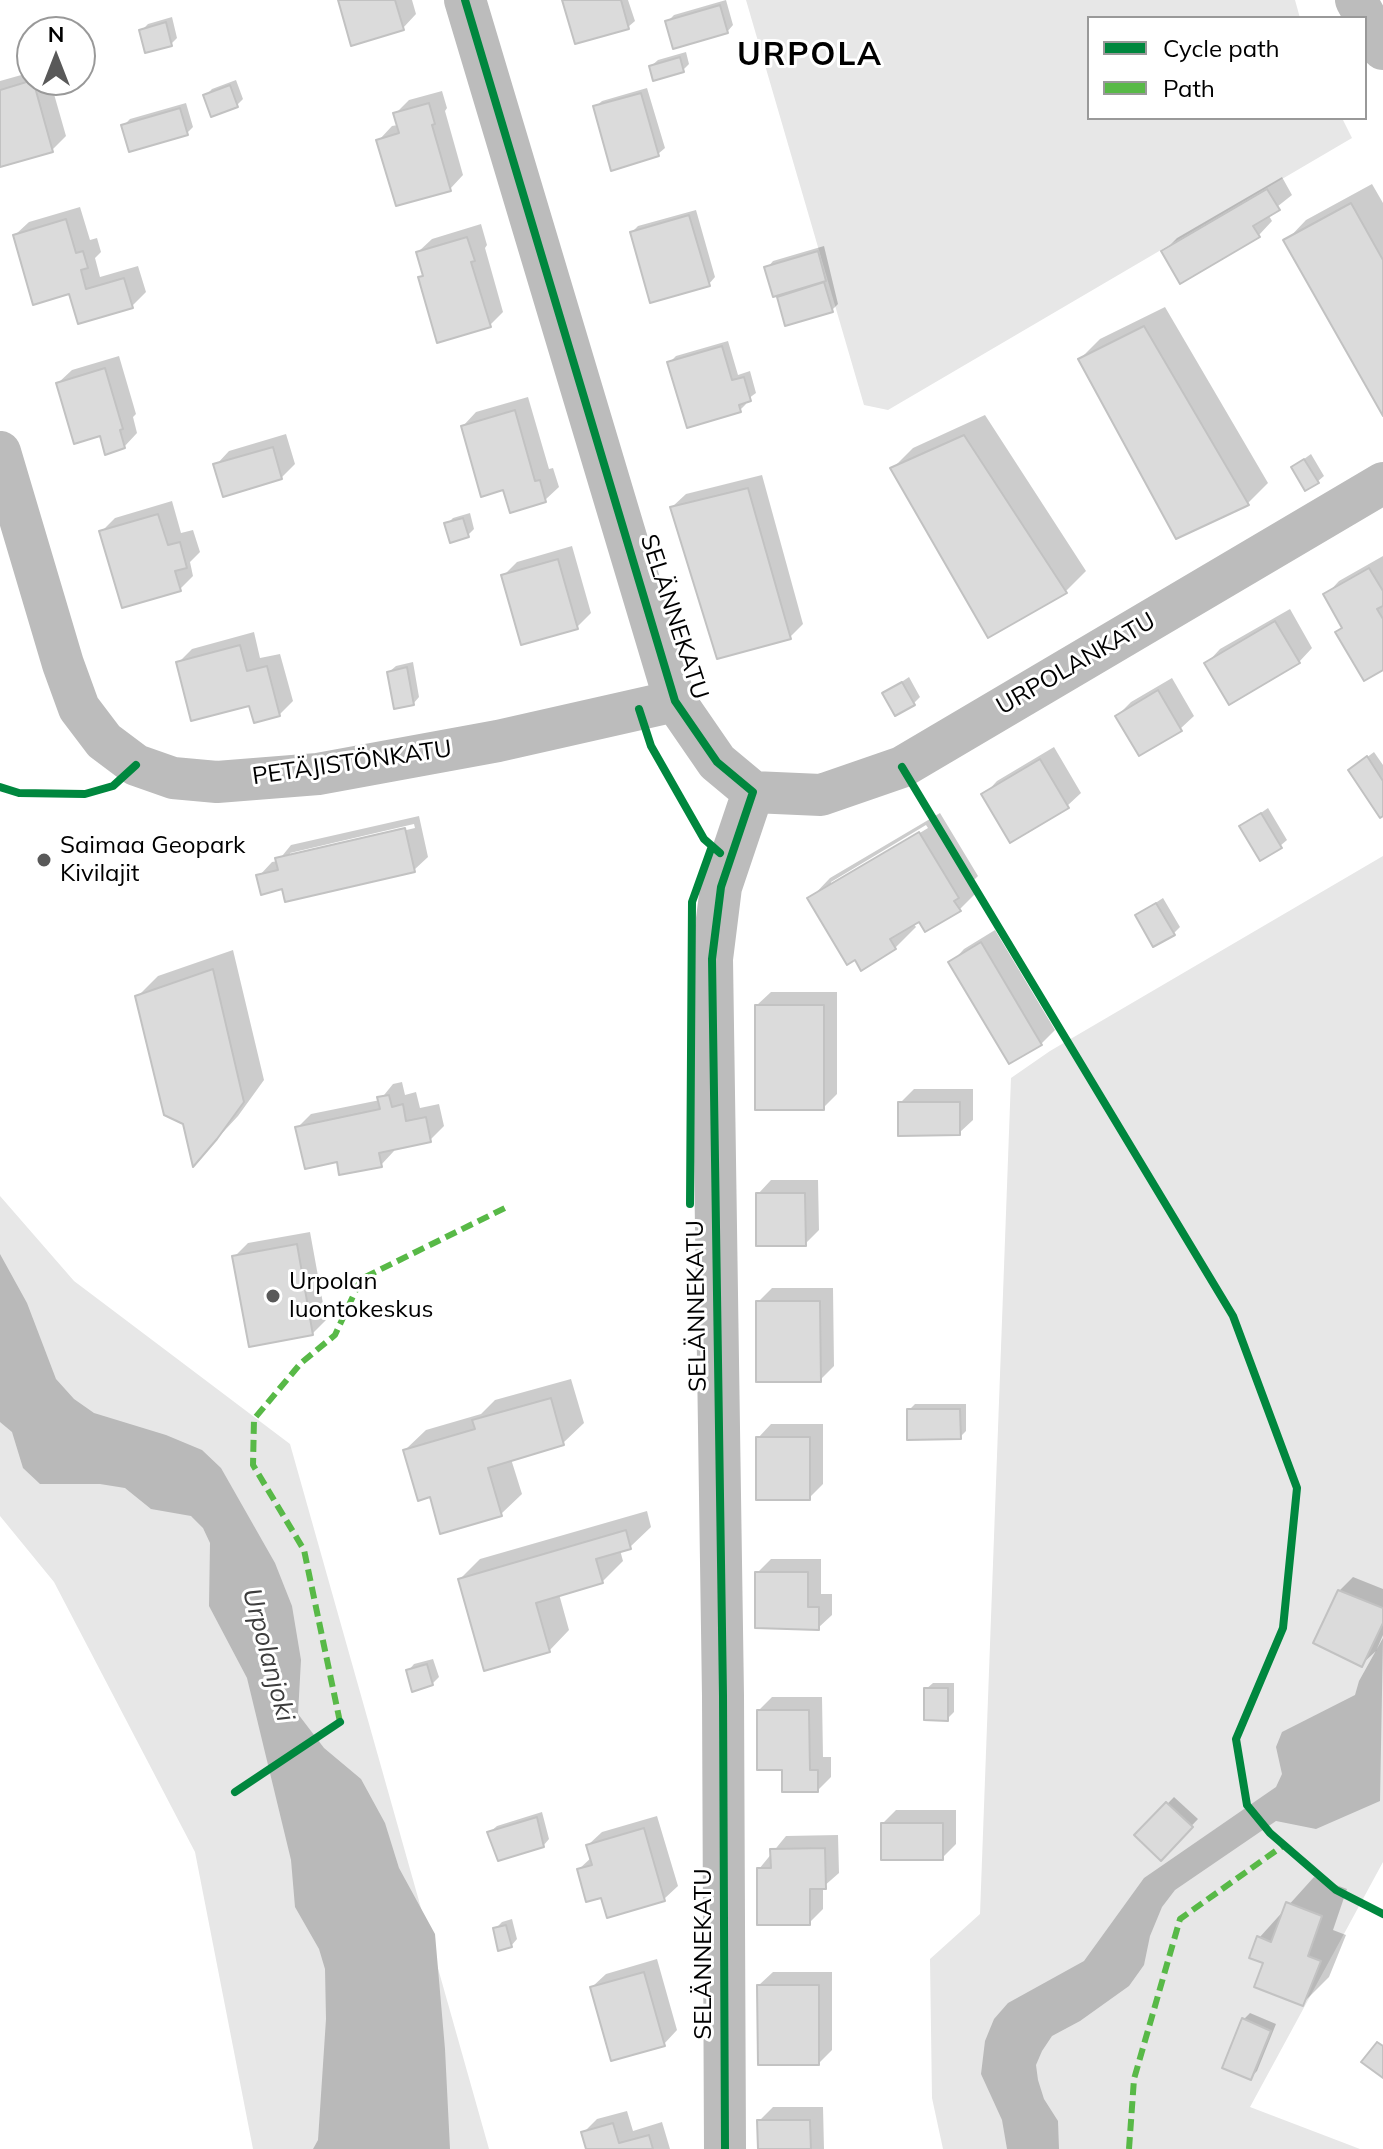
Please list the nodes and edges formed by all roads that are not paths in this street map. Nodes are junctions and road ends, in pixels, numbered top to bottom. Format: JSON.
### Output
{"nodes":[{"id":1,"x":465,"y":0,"type":"edge"},
{"id":2,"x":1367,"y":20,"type":"edge"},
{"id":3,"x":1383,"y":49,"type":"edge"},
{"id":4,"x":0,"y":452,"type":"edge"},
{"id":5,"x":1383,"y":483,"type":"edge"},
{"id":6,"x":675,"y":701,"type":"junction"},
{"id":7,"x":753,"y":792,"type":"junction"},
{"id":8,"x":725,"y":2149,"type":"edge"}],
"edges":[{"from":1,"to":6,"type":"street","name":"SELÄNNEKATU"},
{"from":2,"to":3,"type":"street"},
{"from":4,"to":6,"type":"street","name":"PETÄJISTÖNKATU"},
{"from":5,"to":7,"type":"street","name":"URPOLANKATU"},
{"from":6,"to":7,"type":"street","name":"SELÄNNEKATU"},
{"from":7,"to":8,"type":"street","name":"SELÄNNEKATU"}]}
